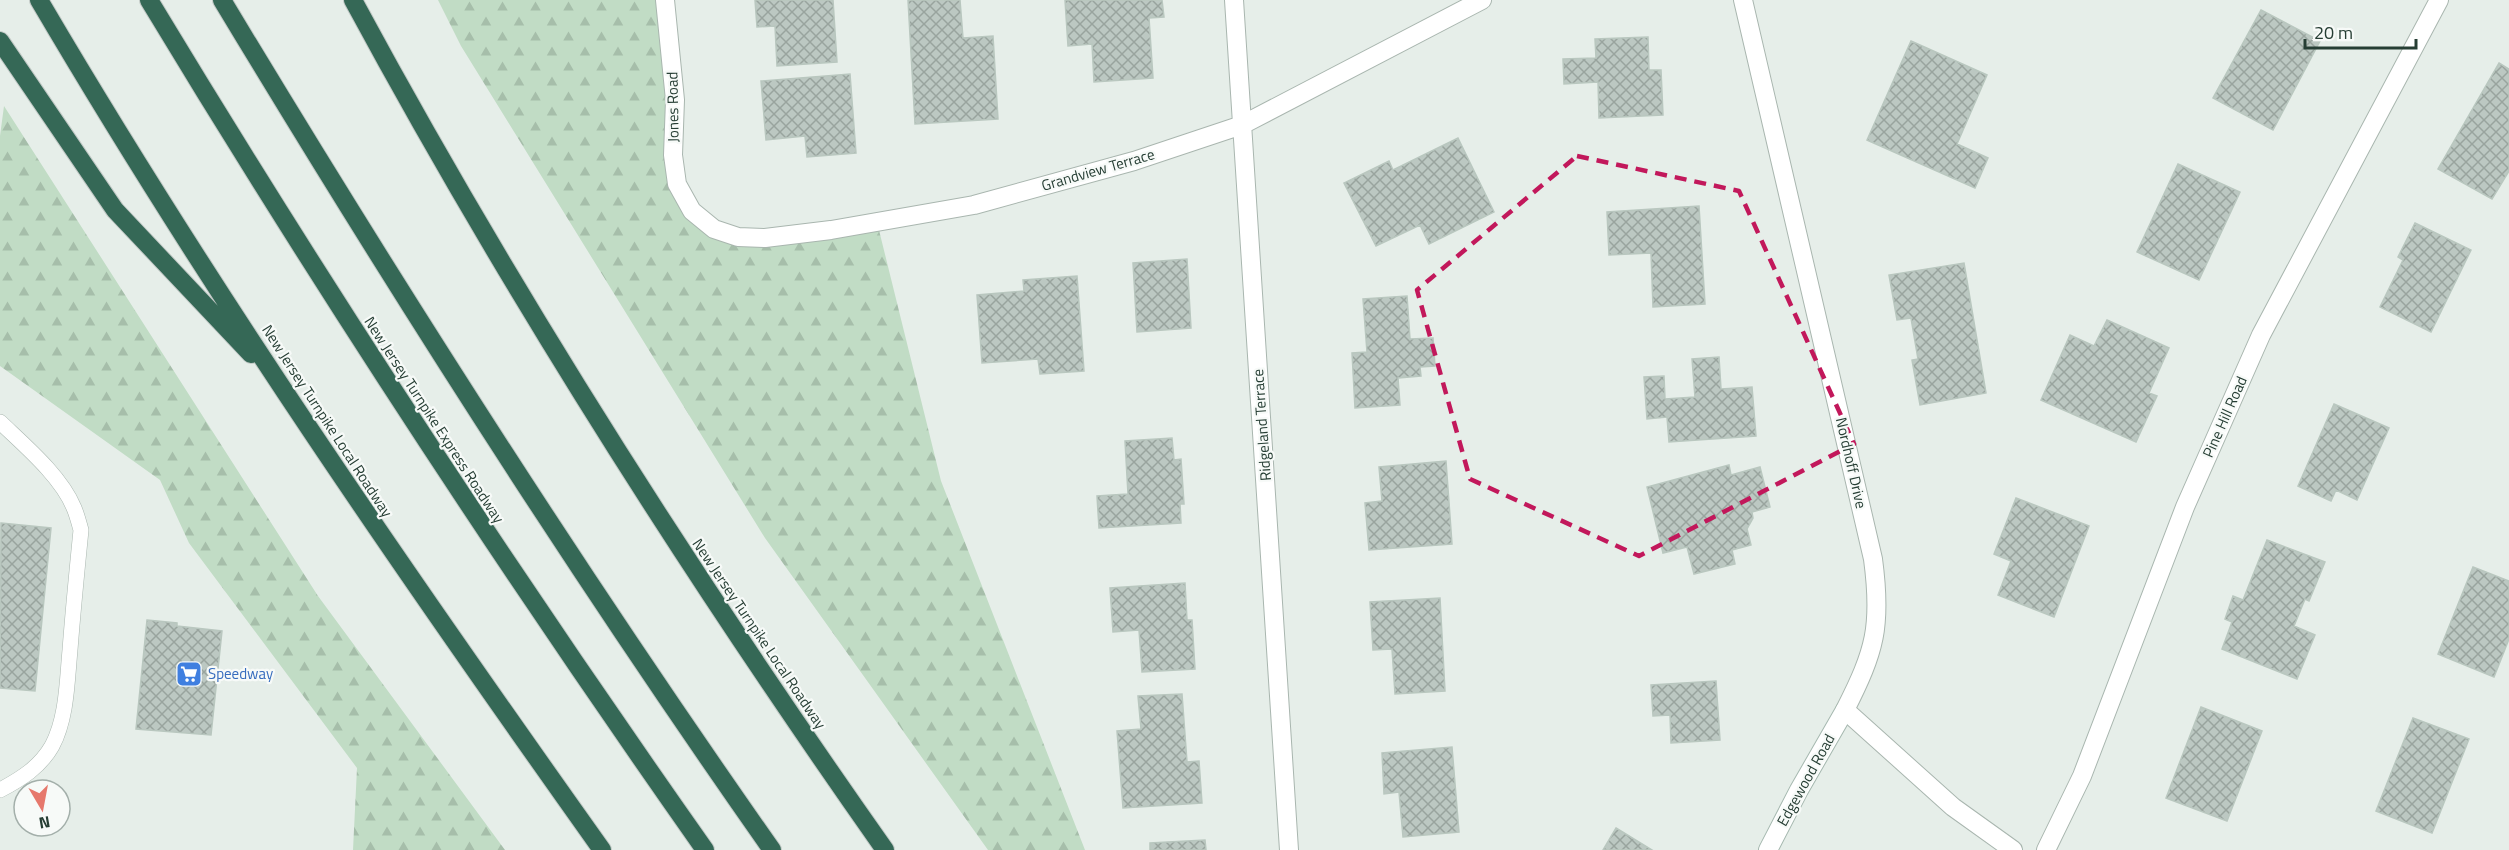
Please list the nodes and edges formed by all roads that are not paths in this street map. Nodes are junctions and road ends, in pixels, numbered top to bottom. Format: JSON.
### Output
{"nodes":[{"id":1,"x":39,"y":0,"type":"edge"},
{"id":2,"x":149,"y":0,"type":"edge"},
{"id":3,"x":222,"y":0,"type":"edge"},
{"id":4,"x":353,"y":0,"type":"edge"},
{"id":5,"x":665,"y":0,"type":"edge"},
{"id":6,"x":1234,"y":0,"type":"edge"},
{"id":7,"x":1482,"y":0,"type":"edge"},
{"id":8,"x":1743,"y":0,"type":"edge"},
{"id":9,"x":2439,"y":0,"type":"edge"},
{"id":10,"x":0,"y":40,"type":"edge"},
{"id":11,"x":1242,"y":125,"type":"junction"},
{"id":12,"x":692,"y":211,"type":"joint"},
{"id":13,"x":283,"y":388,"type":"junction"},
{"id":14,"x":0,"y":422,"type":"edge"},
{"id":15,"x":1845,"y":710,"type":"junction"},
{"id":16,"x":0,"y":790,"type":"edge"},
{"id":17,"x":602,"y":850,"type":"edge"},
{"id":18,"x":705,"y":850,"type":"edge"},
{"id":19,"x":772,"y":850,"type":"edge"},
{"id":20,"x":885,"y":850,"type":"edge"},
{"id":21,"x":1289,"y":850,"type":"edge"},
{"id":22,"x":1768,"y":850,"type":"edge"},
{"id":23,"x":2013,"y":850,"type":"edge"},
{"id":24,"x":2046,"y":850,"type":"edge"}],
"edges":[{"from":1,"to":13,"type":"highway","name":"New Jersey Turnpike Local Roadway"},
{"from":2,"to":18,"type":"highway","name":"New Jersey Turnpike Express Roadway"},
{"from":3,"to":19,"type":"highway"},
{"from":4,"to":20,"type":"highway","name":"New Jersey Turnpike Local Roadway"},
{"from":5,"to":12,"type":"street","name":"Jones Road"},
{"from":6,"to":11,"type":"street","name":"Ridgeland Terrace"},
{"from":7,"to":11,"type":"street","name":"Grandview Terrace"},
{"from":8,"to":15,"type":"street","name":"Nordhoff Drive"},
{"from":9,"to":24,"type":"street","name":"Pine Hill Road"},
{"from":10,"to":13,"type":"highway"},
{"from":11,"to":12,"type":"street","name":"Grandview Terrace"},
{"from":11,"to":21,"type":"street","name":"Ridgeland Terrace"},
{"from":13,"to":17,"type":"highway","name":"New Jersey Turnpike Local Roadway"},
{"from":14,"to":16,"type":"lane"},
{"from":15,"to":22,"type":"street","name":"Edgewood Road"},
{"from":15,"to":23,"type":"street"}]}
